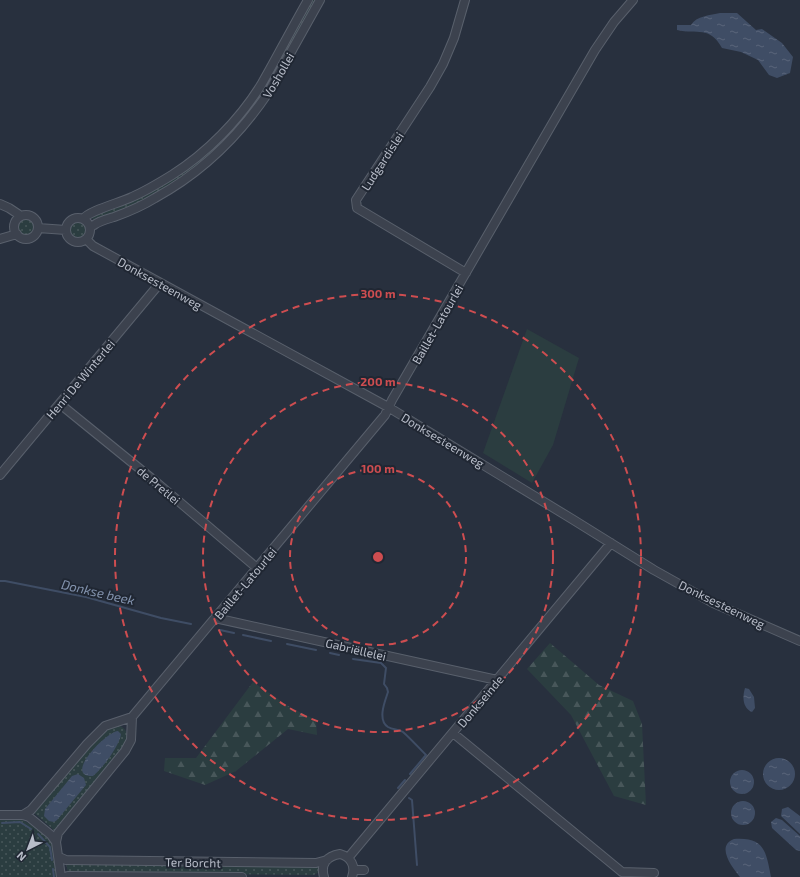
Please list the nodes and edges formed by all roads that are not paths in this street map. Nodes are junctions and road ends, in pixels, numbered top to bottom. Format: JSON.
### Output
{"nodes":[{"id":1,"x":308,"y":0,"type":"edge"},
{"id":2,"x":320,"y":0,"type":"edge"},
{"id":3,"x":465,"y":0,"type":"edge"},
{"id":4,"x":630,"y":1,"type":"edge"},
{"id":5,"x":220,"y":137,"type":"junction"},
{"id":6,"x":227,"y":144,"type":"junction"},
{"id":7,"x":0,"y":204,"type":"edge"},
{"id":8,"x":21,"y":216,"type":"junction"},
{"id":9,"x":83,"y":219,"type":"junction"},
{"id":10,"x":38,"y":228,"type":"junction"},
{"id":11,"x":90,"y":229,"type":"junction"},
{"id":12,"x":66,"y":230,"type":"junction"},
{"id":13,"x":17,"y":234,"type":"junction"},
{"id":14,"x":0,"y":239,"type":"edge"},
{"id":15,"x":86,"y":239,"type":"junction"},
{"id":16,"x":466,"y":273,"type":"junction"},
{"id":17,"x":160,"y":283,"type":"junction"},
{"id":18,"x":60,"y":404,"type":"junction"},
{"id":19,"x":388,"y":407,"type":"junction"},
{"id":20,"x":0,"y":475,"type":"edge"},
{"id":21,"x":611,"y":543,"type":"junction"},
{"id":22,"x":257,"y":568,"type":"junction"},
{"id":23,"x":215,"y":618,"type":"junction"},
{"id":24,"x":800,"y":641,"type":"edge"},
{"id":25,"x":497,"y":680,"type":"junction"},
{"id":26,"x":132,"y":717,"type":"junction"},
{"id":27,"x":453,"y":733,"type":"junction"},
{"id":28,"x":0,"y":815,"type":"edge"},
{"id":29,"x":23,"y":815,"type":"junction"},
{"id":30,"x":56,"y":842,"type":"junction"},
{"id":31,"x":59,"y":857,"type":"junction"},
{"id":32,"x":348,"y":858,"type":"junction"},
{"id":33,"x":327,"y":860,"type":"junction"},
{"id":34,"x":364,"y":870,"type":"dead end"},
{"id":35,"x":654,"y":873,"type":"dead end"},
{"id":36,"x":353,"y":874,"type":"edge"},
{"id":37,"x":620,"y":874,"type":"edge"},
{"id":38,"x":61,"y":877,"type":"edge"},
{"id":39,"x":64,"y":877,"type":"edge"},
{"id":40,"x":242,"y":877,"type":"edge"},
{"id":41,"x":324,"y":877,"type":"edge"}],
"edges":[{"from":1,"to":5,"type":"street","name":"Voshollei"},
{"from":2,"to":6,"type":"street","name":"Voshollei"},
{"from":3,"to":16,"type":"street","name":"Ludgardislei"},
{"from":4,"to":16,"type":"street","name":"Baillet-Latourlei"},
{"from":5,"to":6,"type":"street"},
{"from":5,"to":9,"type":"street","name":"Voshollei"},
{"from":6,"to":11,"type":"street","name":"Voshollei"},
{"from":7,"to":8,"type":"street"},
{"from":8,"to":10,"type":"street"},
{"from":8,"to":13,"type":"street"},
{"from":9,"to":11,"type":"street"},
{"from":9,"to":12,"type":"street"},
{"from":10,"to":12,"type":"street"},
{"from":10,"to":13,"type":"street"},
{"from":11,"to":15,"type":"street"},
{"from":12,"to":15,"type":"street","name":"Donksesteenweg"},
{"from":13,"to":14,"type":"street"},
{"from":15,"to":17,"type":"street","name":"Donksesteenweg"},
{"from":16,"to":19,"type":"street","name":"Baillet-Latourlei"},
{"from":17,"to":18,"type":"street","name":"Henri De Winterlei"},
{"from":17,"to":19,"type":"street","name":"Donksesteenweg"},
{"from":18,"to":20,"type":"street","name":"Henri De Winterlei"},
{"from":18,"to":22,"type":"street","name":"de Pretlei"},
{"from":19,"to":21,"type":"street","name":"Donksesteenweg"},
{"from":19,"to":22,"type":"street","name":"Baillet-Latourlei"},
{"from":21,"to":24,"type":"street","name":"Donksesteenweg"},
{"from":21,"to":25,"type":"street","name":"Donkseinde"},
{"from":22,"to":23,"type":"street","name":"Baillet-Latourlei"},
{"from":23,"to":25,"type":"street","name":"Gabriëllelei"},
{"from":23,"to":26,"type":"street","name":"Baillet-Latourlei"},
{"from":25,"to":27,"type":"street","name":"Donkseinde"},
{"from":26,"to":29,"type":"street"},
{"from":26,"to":30,"type":"street"},
{"from":27,"to":32,"type":"street","name":"Donkseinde"},
{"from":27,"to":37,"type":"street"},
{"from":28,"to":29,"type":"street"},
{"from":29,"to":30,"type":"street"},
{"from":30,"to":31,"type":"street"},
{"from":31,"to":33,"type":"street","name":"Ter Borcht"},
{"from":31,"to":38,"type":"street"},
{"from":32,"to":33,"type":"street"},
{"from":32,"to":36,"type":"street"},
{"from":33,"to":41,"type":"street"},
{"from":34,"to":36,"type":"street"},
{"from":35,"to":37,"type":"street"},
{"from":39,"to":40,"type":"street","name":"Ter Borcht"}]}
